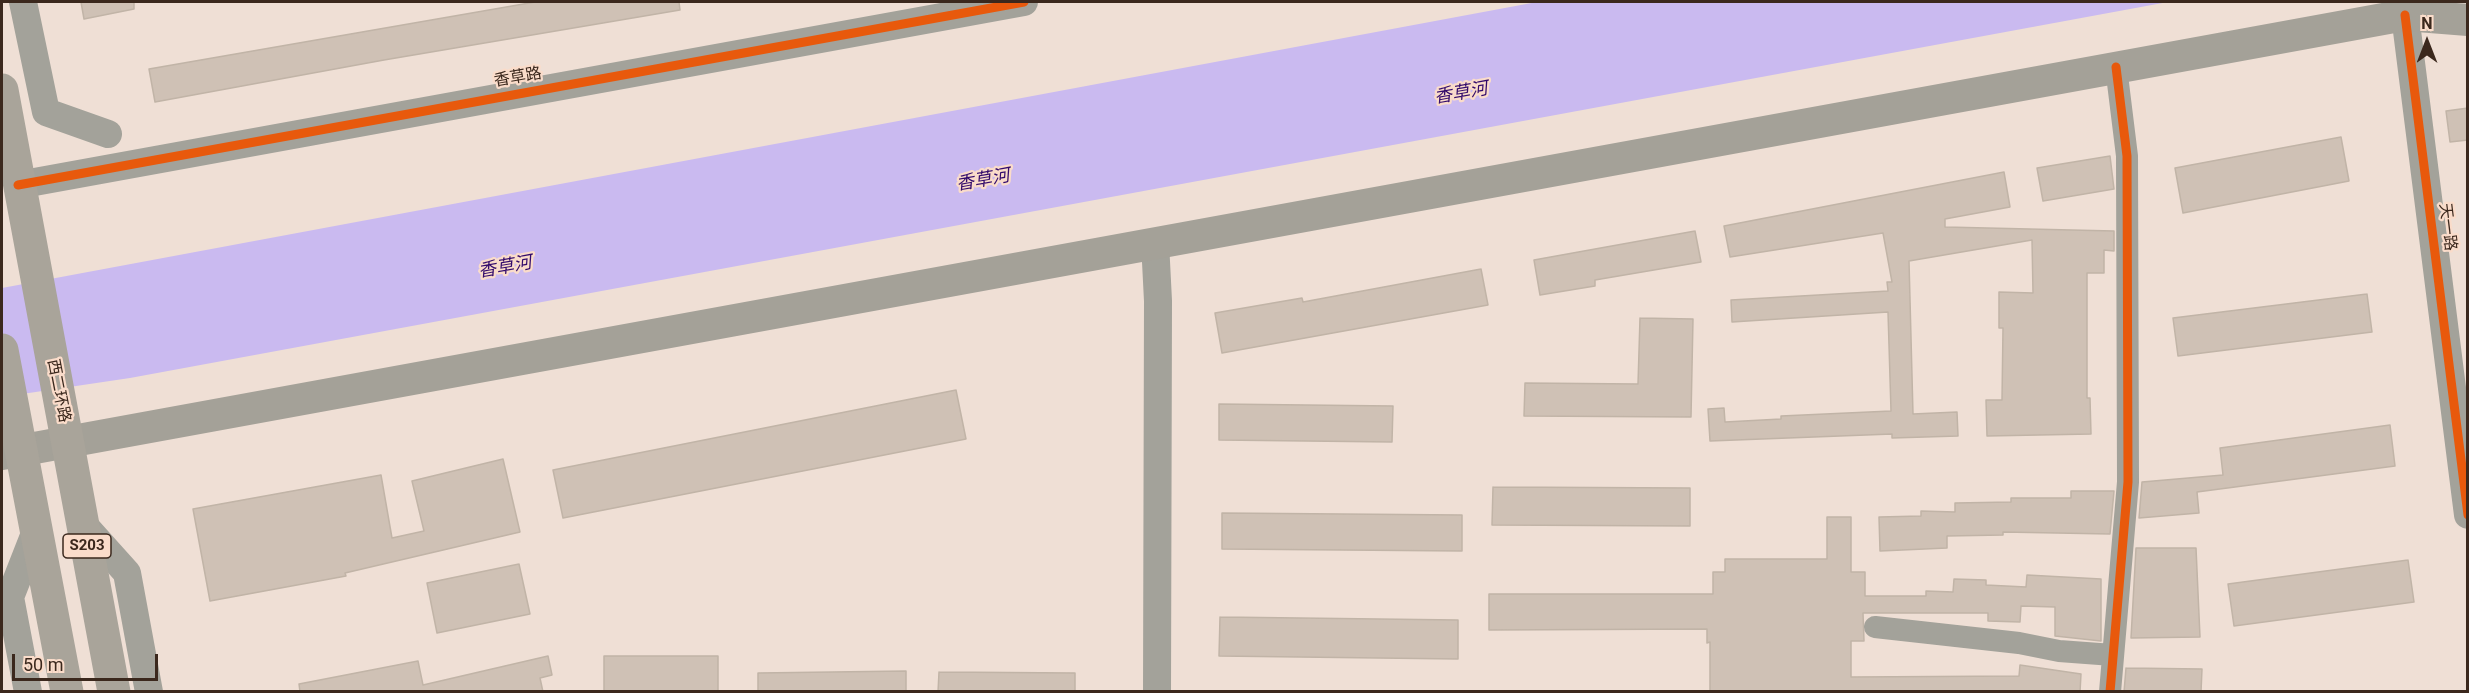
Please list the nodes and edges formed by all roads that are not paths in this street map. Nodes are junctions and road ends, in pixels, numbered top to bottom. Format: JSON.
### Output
{"nodes":[{"id":1,"x":23,"y":2,"type":"edge"},
{"id":2,"x":1024,"y":2,"type":"edge"},
{"id":3,"x":2405,"y":15,"type":"junction"},
{"id":4,"x":2468,"y":20,"type":"edge"},
{"id":5,"x":2116,"y":67,"type":"junction"},
{"id":6,"x":2,"y":90,"type":"edge"},
{"id":7,"x":108,"y":134,"type":"dead end"},
{"id":8,"x":9,"y":171,"type":"edge"},
{"id":9,"x":1155,"y":242,"type":"junction"},
{"id":10,"x":2,"y":350,"type":"edge"},
{"id":11,"x":68,"y":440,"type":"junction"},
{"id":12,"x":11,"y":451,"type":"edge"},
{"id":13,"x":2468,"y":515,"type":"edge"},
{"id":14,"x":83,"y":524,"type":"junction"},
{"id":15,"x":36,"y":531,"type":"junction"},
{"id":16,"x":1875,"y":627,"type":"dead end"},
{"id":17,"x":2113,"y":655,"type":"junction"},
{"id":18,"x":28,"y":692,"type":"edge"},
{"id":19,"x":67,"y":692,"type":"edge"},
{"id":20,"x":114,"y":692,"type":"edge"},
{"id":21,"x":148,"y":692,"type":"edge"},
{"id":22,"x":1157,"y":692,"type":"edge"},
{"id":23,"x":2110,"y":692,"type":"edge"}],
"edges":[{"from":1,"to":7,"type":"street"},
{"from":2,"to":8,"type":"street","name":"香草路"},
{"from":3,"to":4,"type":"main road"},
{"from":3,"to":5,"type":"main road"},
{"from":3,"to":13,"type":"street","name":"天一路"},
{"from":5,"to":9,"type":"main road"},
{"from":5,"to":17,"type":"street"},
{"from":6,"to":8,"type":"main road","name":"西二环路","number":"S203"},
{"from":8,"to":11,"type":"main road","name":"西二环路","number":"S203"},
{"from":9,"to":11,"type":"main road"},
{"from":9,"to":22,"type":"street"},
{"from":10,"to":12,"type":"main road","number":"S203"},
{"from":11,"to":12,"type":"main road"},
{"from":11,"to":14,"type":"main road","name":"西二环路","number":"S203"},
{"from":12,"to":15,"type":"main road","number":"S203"},
{"from":14,"to":20,"type":"main road","name":"西二环路","number":"S203"},
{"from":14,"to":21,"type":"street"},
{"from":15,"to":18,"type":"street"},
{"from":15,"to":19,"type":"main road","number":"S203"},
{"from":16,"to":17,"type":"street"},
{"from":17,"to":23,"type":"street"}]}
